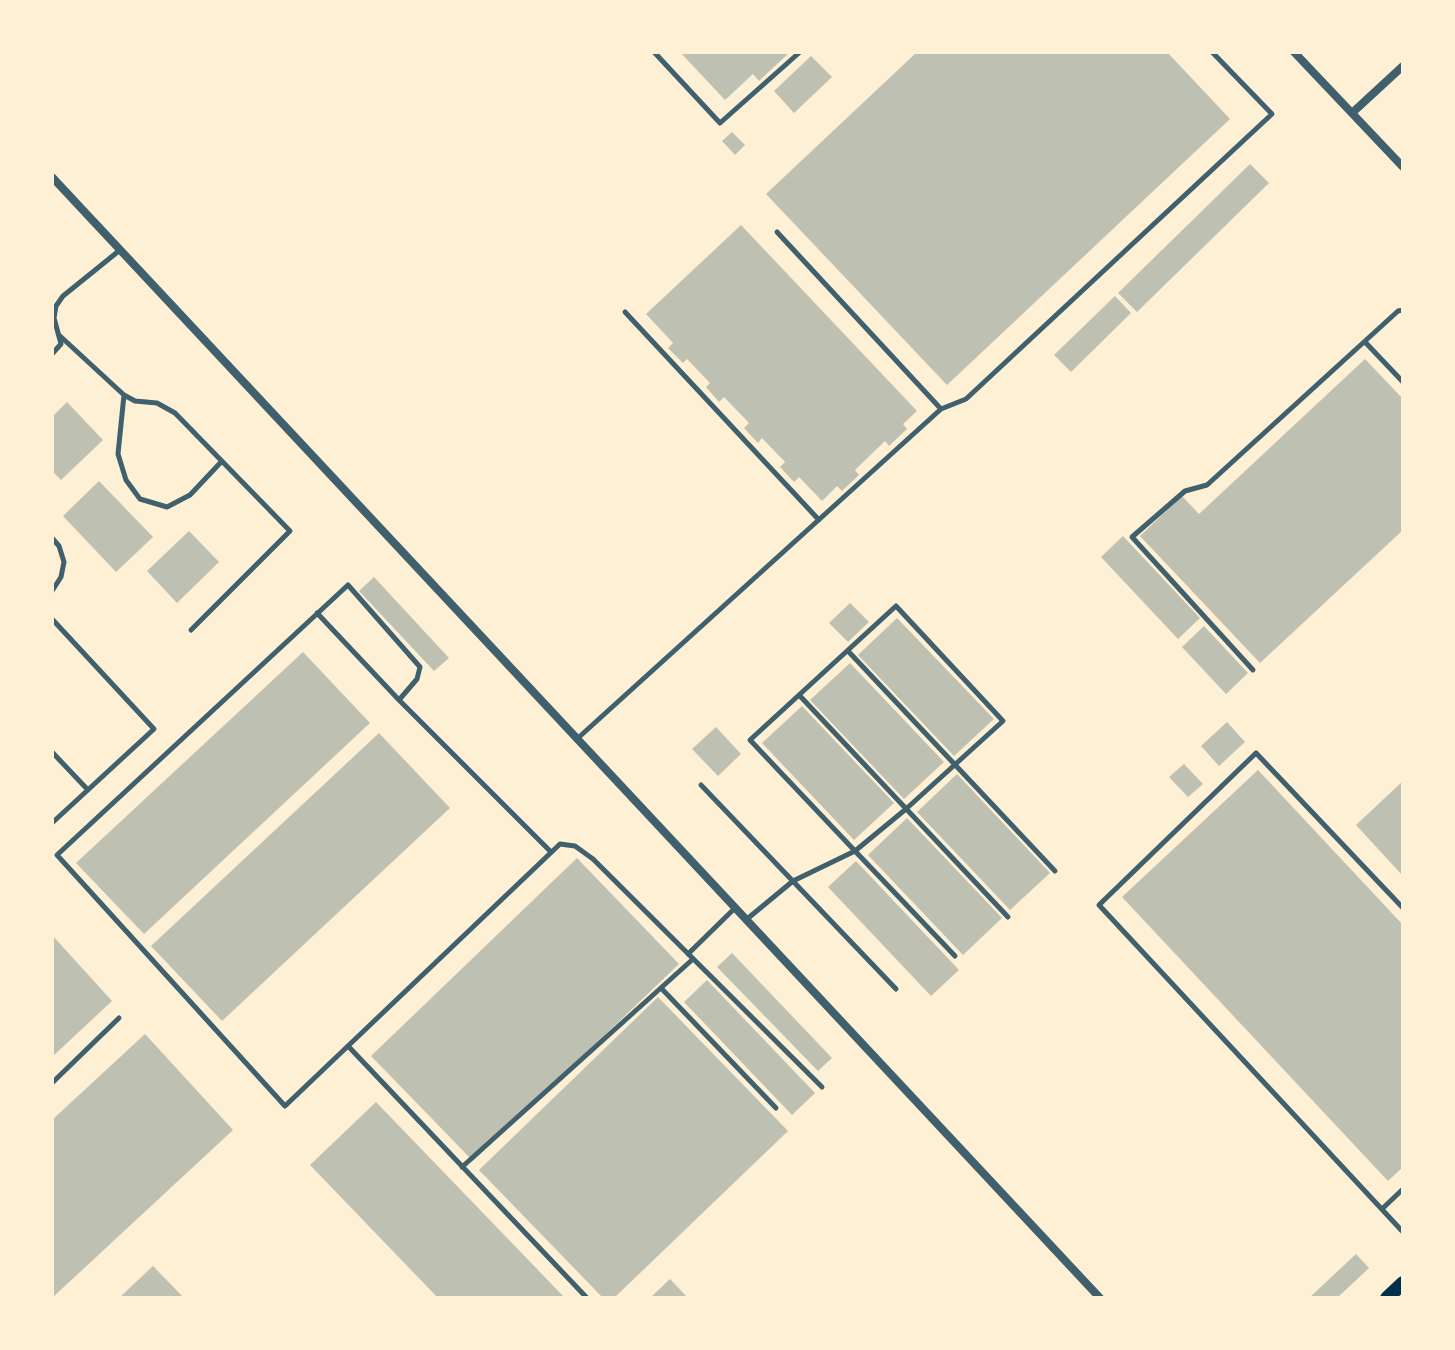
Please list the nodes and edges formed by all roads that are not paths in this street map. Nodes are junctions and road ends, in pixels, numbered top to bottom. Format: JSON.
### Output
{"nodes":[{"id":1,"x":654,"y":52,"type":"edge"},
{"id":2,"x":800,"y":52,"type":"edge"},
{"id":3,"x":1212,"y":52,"type":"edge"},
{"id":4,"x":1294,"y":52,"type":"edge"},
{"id":5,"x":1403,"y":66,"type":"edge"},
{"id":6,"x":1352,"y":113,"type":"junction"},
{"id":7,"x":1403,"y":167,"type":"edge"},
{"id":8,"x":52,"y":177,"type":"edge"},
{"id":9,"x":777,"y":232,"type":"dead end"},
{"id":10,"x":120,"y":250,"type":"junction"},
{"id":11,"x":54,"y":308,"type":"edge"},
{"id":12,"x":1403,"y":310,"type":"edge"},
{"id":13,"x":625,"y":312,"type":"dead end"},
{"id":14,"x":60,"y":336,"type":"junction"},
{"id":15,"x":1365,"y":342,"type":"junction"},
{"id":16,"x":52,"y":354,"type":"edge"},
{"id":17,"x":1403,"y":382,"type":"edge"},
{"id":18,"x":124,"y":395,"type":"junction"},
{"id":19,"x":941,"y":409,"type":"junction"},
{"id":20,"x":222,"y":461,"type":"junction"},
{"id":21,"x":819,"y":520,"type":"junction"},
{"id":22,"x":52,"y":538,"type":"edge"},
{"id":23,"x":52,"y":591,"type":"edge"},
{"id":24,"x":317,"y":613,"type":"junction"},
{"id":25,"x":52,"y":619,"type":"edge"},
{"id":26,"x":191,"y":630,"type":"dead end"},
{"id":27,"x":848,"y":651,"type":"junction"},
{"id":28,"x":1253,"y":670,"type":"dead end"},
{"id":29,"x":800,"y":696,"type":"junction"},
{"id":30,"x":399,"y":700,"type":"junction"},
{"id":31,"x":578,"y":738,"type":"junction"},
{"id":32,"x":52,"y":752,"type":"edge"},
{"id":33,"x":955,"y":765,"type":"junction"},
{"id":34,"x":701,"y":785,"type":"dead end"},
{"id":35,"x":88,"y":790,"type":"junction"},
{"id":36,"x":906,"y":809,"type":"junction"},
{"id":37,"x":52,"y":823,"type":"edge"},
{"id":38,"x":855,"y":851,"type":"junction"},
{"id":39,"x":551,"y":852,"type":"junction"},
{"id":40,"x":1055,"y":871,"type":"dead end"},
{"id":41,"x":793,"y":881,"type":"junction"},
{"id":42,"x":736,"y":907,"type":"junction"},
{"id":43,"x":1403,"y":908,"type":"edge"},
{"id":44,"x":1008,"y":917,"type":"dead end"},
{"id":45,"x":747,"y":919,"type":"junction"},
{"id":46,"x":691,"y":956,"type":"junction"},
{"id":47,"x":955,"y":956,"type":"dead end"},
{"id":48,"x":661,"y":988,"type":"junction"},
{"id":49,"x":896,"y":989,"type":"dead end"},
{"id":50,"x":119,"y":1018,"type":"dead end"},
{"id":51,"x":348,"y":1046,"type":"junction"},
{"id":52,"x":52,"y":1083,"type":"edge"},
{"id":53,"x":822,"y":1087,"type":"dead end"},
{"id":54,"x":776,"y":1108,"type":"dead end"},
{"id":55,"x":462,"y":1167,"type":"junction"},
{"id":56,"x":1403,"y":1189,"type":"edge"},
{"id":57,"x":1382,"y":1209,"type":"junction"},
{"id":58,"x":1403,"y":1232,"type":"edge"},
{"id":59,"x":1403,"y":1283,"type":"edge"},
{"id":60,"x":587,"y":1298,"type":"edge"},
{"id":61,"x":1100,"y":1298,"type":"edge"},
{"id":62,"x":1387,"y":1298,"type":"edge"}],
"edges":[{"from":1,"to":2,"type":"lane"},
{"from":3,"to":19,"type":"lane"},
{"from":4,"to":6,"type":"street"},
{"from":5,"to":6,"type":"street"},
{"from":6,"to":7,"type":"street"},
{"from":8,"to":10,"type":"street"},
{"from":9,"to":19,"type":"lane"},
{"from":10,"to":11,"type":"lane"},
{"from":10,"to":31,"type":"street"},
{"from":11,"to":14,"type":"lane"},
{"from":12,"to":15,"type":"lane"},
{"from":13,"to":21,"type":"lane"},
{"from":14,"to":16,"type":"lane"},
{"from":14,"to":18,"type":"lane"},
{"from":15,"to":17,"type":"lane"},
{"from":15,"to":28,"type":"lane"},
{"from":18,"to":20,"type":"lane"},
{"from":18,"to":20,"type":"lane"},
{"from":19,"to":21,"type":"lane"},
{"from":20,"to":26,"type":"lane"},
{"from":21,"to":31,"type":"lane"},
{"from":22,"to":23,"type":"lane"},
{"from":24,"to":30,"type":"lane"},
{"from":24,"to":30,"type":"lane"},
{"from":24,"to":51,"type":"lane"},
{"from":25,"to":35,"type":"lane"},
{"from":27,"to":29,"type":"lane"},
{"from":27,"to":33,"type":"lane"},
{"from":27,"to":33,"type":"lane"},
{"from":29,"to":36,"type":"lane"},
{"from":29,"to":38,"type":"lane"},
{"from":30,"to":39,"type":"lane"},
{"from":31,"to":42,"type":"street"},
{"from":32,"to":35,"type":"lane"},
{"from":33,"to":36,"type":"lane"},
{"from":33,"to":40,"type":"lane"},
{"from":34,"to":41,"type":"lane"},
{"from":35,"to":37,"type":"lane"},
{"from":36,"to":38,"type":"lane"},
{"from":36,"to":44,"type":"lane"},
{"from":38,"to":41,"type":"lane"},
{"from":38,"to":47,"type":"lane"},
{"from":39,"to":46,"type":"lane"},
{"from":39,"to":51,"type":"lane"},
{"from":41,"to":45,"type":"lane"},
{"from":41,"to":49,"type":"lane"},
{"from":42,"to":45,"type":"street"},
{"from":42,"to":46,"type":"lane"},
{"from":43,"to":57,"type":"lane"},
{"from":45,"to":61,"type":"street"},
{"from":46,"to":48,"type":"lane"},
{"from":46,"to":53,"type":"lane"},
{"from":48,"to":54,"type":"lane"},
{"from":48,"to":55,"type":"lane"},
{"from":50,"to":52,"type":"lane"},
{"from":51,"to":55,"type":"lane"},
{"from":55,"to":60,"type":"lane"},
{"from":56,"to":57,"type":"lane"},
{"from":57,"to":58,"type":"lane"},
{"from":59,"to":62,"type":"main road"}]}
